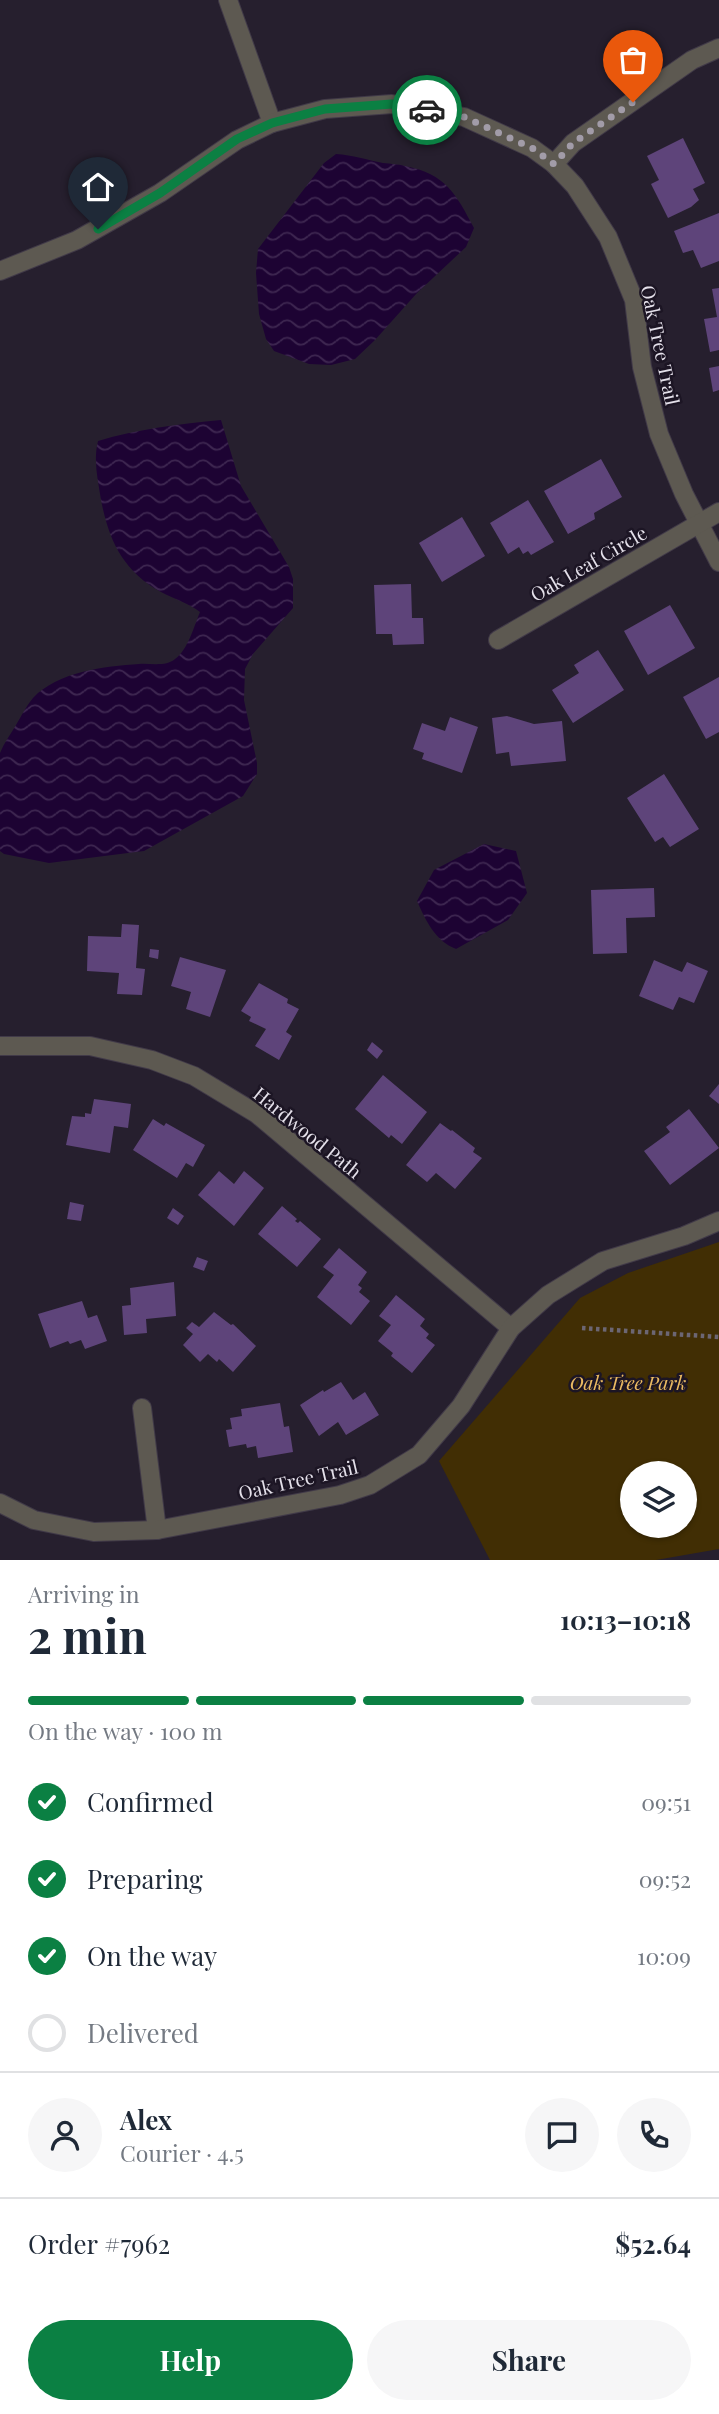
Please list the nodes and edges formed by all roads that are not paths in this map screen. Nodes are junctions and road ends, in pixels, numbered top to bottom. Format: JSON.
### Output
{"nodes":[{"id":1,"x":228,"y":0,"type":"edge"},
{"id":2,"x":719,"y":48,"type":"edge"},
{"id":3,"x":272,"y":123,"type":"junction"},
{"id":4,"x":554,"y":164,"type":"junction"},
{"id":5,"x":0,"y":271,"type":"edge"},
{"id":6,"x":719,"y":512,"type":"edge"},
{"id":7,"x":699,"y":523,"type":"junction"},
{"id":8,"x":719,"y":562,"type":"edge"},
{"id":9,"x":498,"y":640,"type":"dead end"},
{"id":10,"x":0,"y":1046,"type":"edge"},
{"id":11,"x":719,"y":1221,"type":"edge"},
{"id":12,"x":511,"y":1328,"type":"junction"},
{"id":13,"x":142,"y":1408,"type":"dead end"},
{"id":14,"x":0,"y":1503,"type":"edge"},
{"id":15,"x":157,"y":1530,"type":"junction"}],
"edges":[{"from":1,"to":3,"type":"street"},
{"from":2,"to":4,"type":"street"},
{"from":3,"to":4,"type":"street","name":"Oak Tree Trail"},
{"from":3,"to":5,"type":"street","name":"Oak Tree Trail"},
{"from":4,"to":7,"type":"street","name":"Oak Tree Trail"},
{"from":6,"to":7,"type":"street","name":"Oak Leaf Circle"},
{"from":7,"to":8,"type":"street","name":"Oak Tree Trail"},
{"from":7,"to":9,"type":"street","name":"Oak Leaf Circle"},
{"from":10,"to":12,"type":"street","name":"Hardwood Path"},
{"from":11,"to":12,"type":"street","name":"Oak Tree Trail"},
{"from":12,"to":15,"type":"street","name":"Oak Tree Trail"},
{"from":13,"to":15,"type":"street"},
{"from":14,"to":15,"type":"street","name":"Oak Tree Trail"}]}
